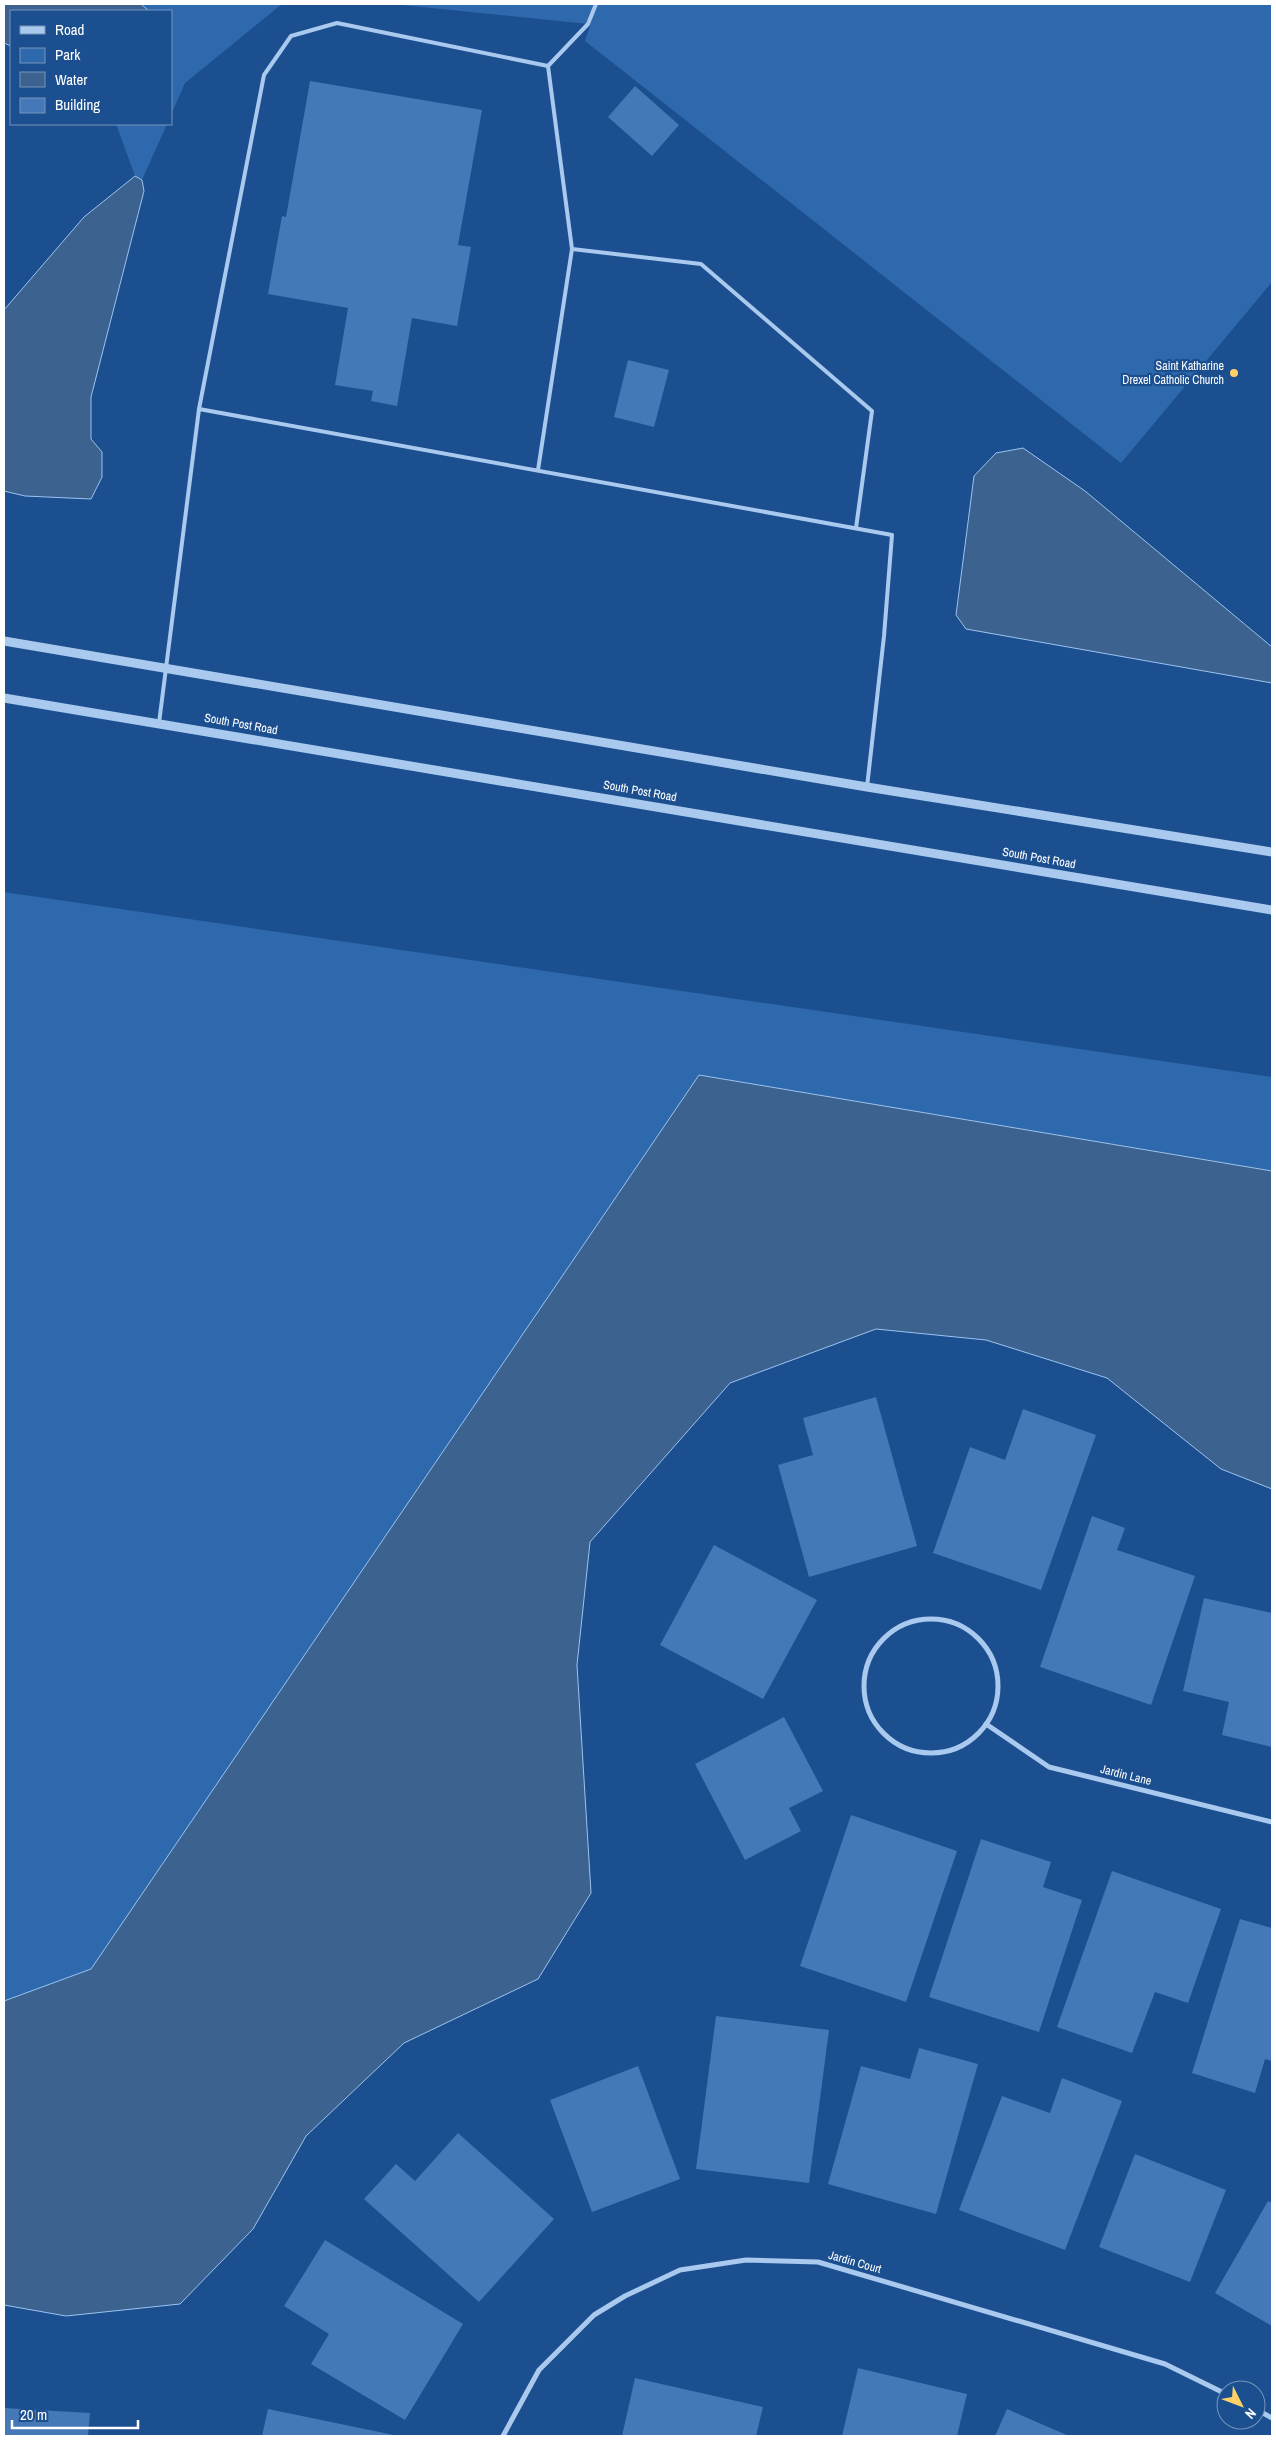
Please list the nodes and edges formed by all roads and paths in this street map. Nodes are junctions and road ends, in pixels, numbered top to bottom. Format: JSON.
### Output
{"nodes":[{"id":1,"x":596,"y":4,"type":"edge"},
{"id":2,"x":548,"y":66,"type":"junction"},
{"id":3,"x":572,"y":248,"type":"junction"},
{"id":4,"x":199,"y":409,"type":"junction"},
{"id":5,"x":538,"y":470,"type":"junction"},
{"id":6,"x":856,"y":528,"type":"junction"},
{"id":7,"x":4,"y":640,"type":"edge"},
{"id":8,"x":167,"y":668,"type":"junction"},
{"id":9,"x":4,"y":698,"type":"edge"},
{"id":10,"x":159,"y":723,"type":"junction"},
{"id":11,"x":867,"y":786,"type":"junction"},
{"id":12,"x":1272,"y":852,"type":"edge"},
{"id":13,"x":1272,"y":910,"type":"edge"},
{"id":14,"x":986,"y":1724,"type":"junction"},
{"id":15,"x":1272,"y":1822,"type":"edge"},
{"id":16,"x":1216,"y":2389,"type":"edge"},
{"id":17,"x":503,"y":2436,"type":"edge"}],
"edges":[{"from":1,"to":2,"type":"lane"},
{"from":2,"to":3,"type":"lane"},
{"from":2,"to":4,"type":"lane"},
{"from":3,"to":5,"type":"lane"},
{"from":3,"to":6,"type":"lane"},
{"from":4,"to":5,"type":"lane"},
{"from":4,"to":8,"type":"lane"},
{"from":5,"to":6,"type":"lane"},
{"from":6,"to":11,"type":"lane"},
{"from":7,"to":8,"type":"street"},
{"from":8,"to":10,"type":"lane"},
{"from":8,"to":11,"type":"street"},
{"from":9,"to":10,"type":"street","name":"South Post Road"},
{"from":10,"to":13,"type":"street","name":"South Post Road"},
{"from":11,"to":12,"type":"street"},
{"from":14,"to":14,"type":"street"},
{"from":14,"to":15,"type":"street","name":"Jardin Lane"},
{"from":16,"to":17,"type":"street","name":"Jardin Court"}]}
